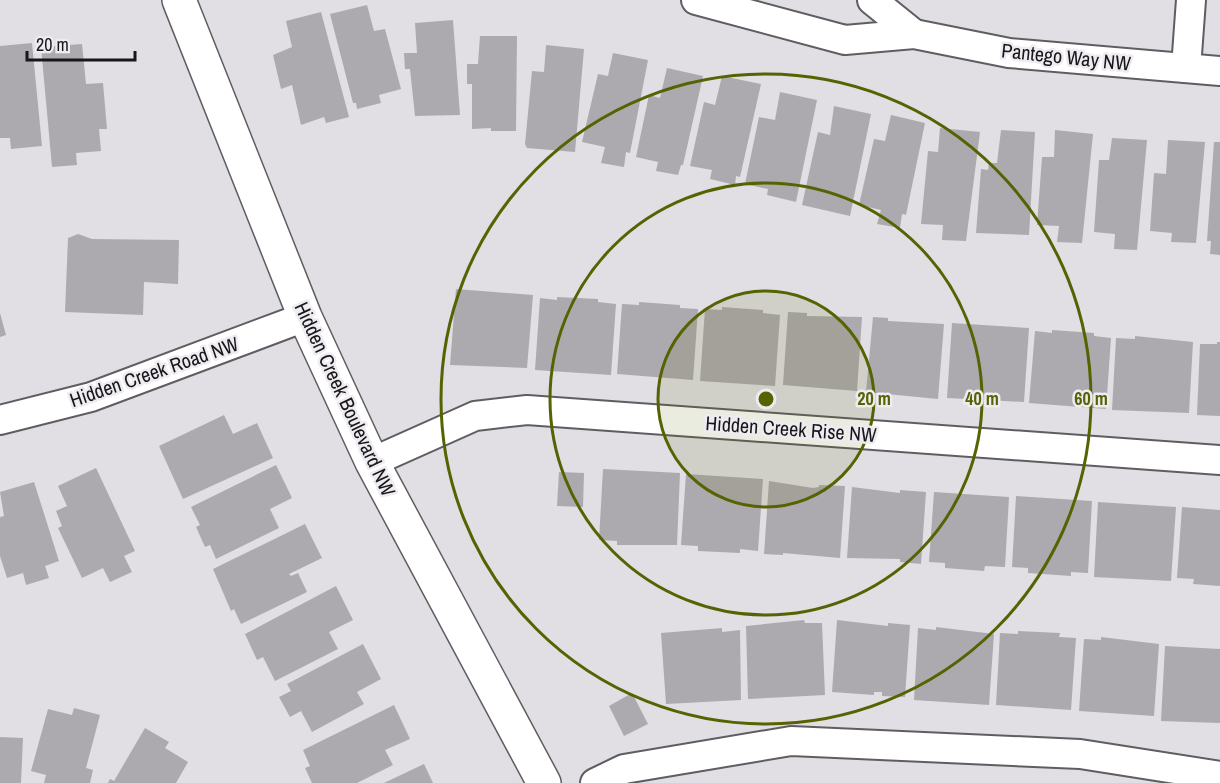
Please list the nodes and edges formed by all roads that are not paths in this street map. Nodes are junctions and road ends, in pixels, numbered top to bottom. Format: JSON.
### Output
{"nodes":[{"id":1,"x":179,"y":0,"type":"edge"},
{"id":2,"x":696,"y":0,"type":"edge"},
{"id":3,"x":872,"y":0,"type":"edge"},
{"id":4,"x":1191,"y":0,"type":"edge"},
{"id":5,"x":914,"y":34,"type":"junction"},
{"id":6,"x":1186,"y":68,"type":"junction"},
{"id":7,"x":1220,"y":71,"type":"edge"},
{"id":8,"x":305,"y":317,"type":"junction"},
{"id":9,"x":0,"y":420,"type":"edge"},
{"id":10,"x":1220,"y":460,"type":"edge"},
{"id":11,"x":372,"y":462,"type":"junction"},
{"id":12,"x":1220,"y":776,"type":"edge"},
{"id":13,"x":544,"y":783,"type":"edge"},
{"id":14,"x":595,"y":783,"type":"edge"}],
"edges":[{"from":1,"to":8,"type":"street","name":"Hidden Creek Boulevard NW"},
{"from":2,"to":5,"type":"street","name":"Pantego Way NW"},
{"from":3,"to":5,"type":"street","name":"Pantego Way NW"},
{"from":4,"to":6,"type":"street"},
{"from":5,"to":6,"type":"street","name":"Pantego Way NW"},
{"from":6,"to":7,"type":"street","name":"Pantego Way NW"},
{"from":8,"to":9,"type":"street","name":"Hidden Creek Road NW"},
{"from":8,"to":11,"type":"street","name":"Hidden Creek Boulevard NW"},
{"from":10,"to":11,"type":"street","name":"Hidden Creek Rise NW"},
{"from":11,"to":13,"type":"street","name":"Hidden Creek Boulevard NW"},
{"from":12,"to":14,"type":"street"}]}
